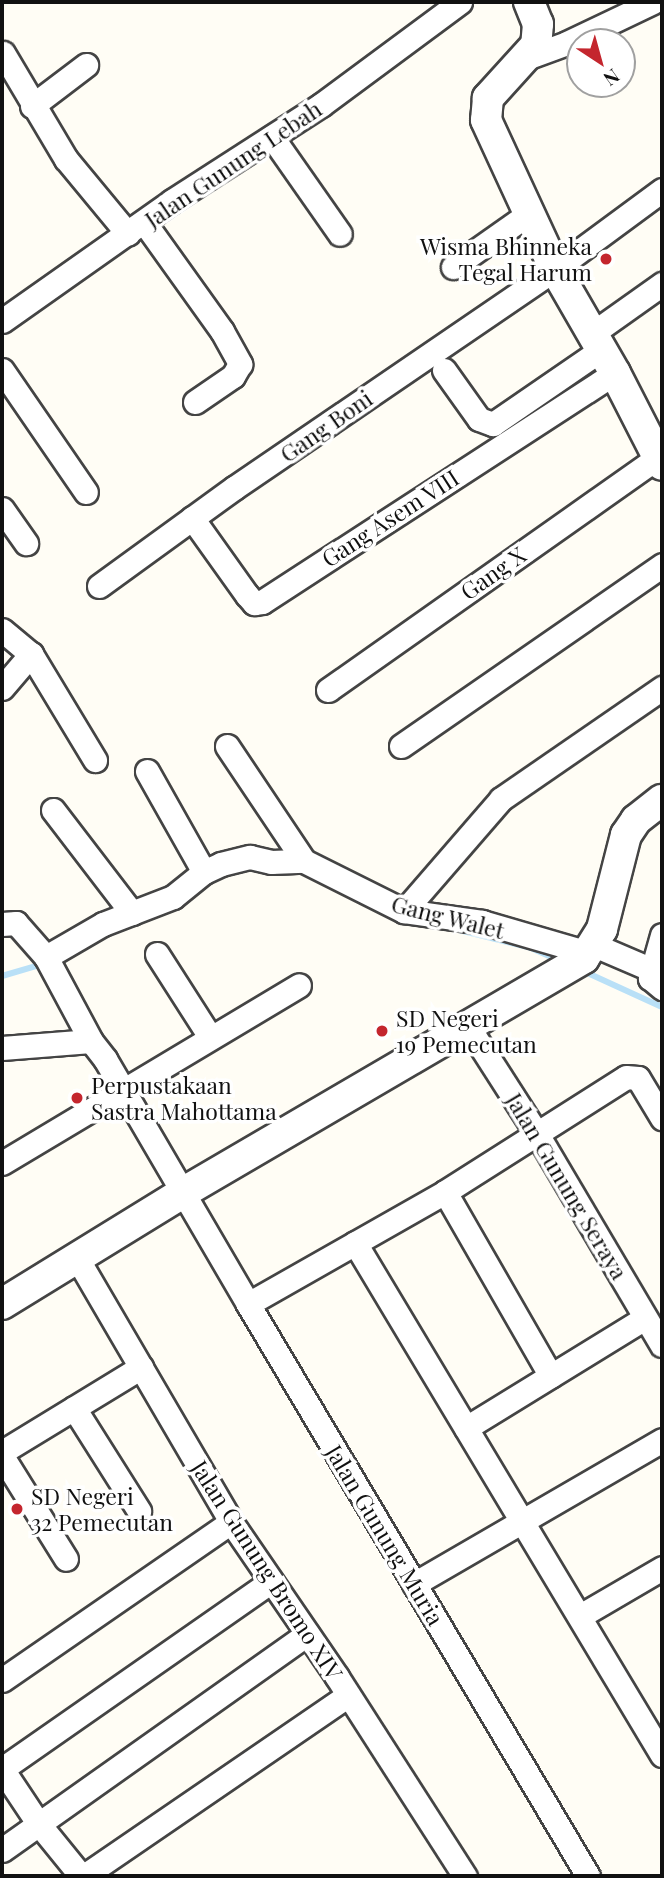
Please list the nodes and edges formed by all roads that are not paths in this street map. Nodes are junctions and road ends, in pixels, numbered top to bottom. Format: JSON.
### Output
{"nodes":[{"id":1,"x":460,"y":2,"type":"edge"},
{"id":2,"x":529,"y":2,"type":"edge"},
{"id":3,"x":653,"y":2,"type":"edge"},
{"id":4,"x":3,"y":53,"type":"edge"},
{"id":5,"x":528,"y":57,"type":"junction"},
{"id":6,"x":86,"y":65,"type":"dead end"},
{"id":7,"x":33,"y":106,"type":"junction"},
{"id":8,"x":272,"y":137,"type":"junction"},
{"id":9,"x":662,"y":190,"type":"edge"},
{"id":10,"x":528,"y":214,"type":"junction"},
{"id":11,"x":136,"y":228,"type":"junction"},
{"id":12,"x":340,"y":234,"type":"dead end"},
{"id":13,"x":453,"y":267,"type":"dead end"},
{"id":14,"x":555,"y":270,"type":"junction"},
{"id":15,"x":662,"y":284,"type":"edge"},
{"id":16,"x":2,"y":321,"type":"edge"},
{"id":17,"x":603,"y":352,"type":"junction"},
{"id":18,"x":2,"y":370,"type":"edge"},
{"id":19,"x":444,"y":370,"type":"dead end"},
{"id":20,"x":195,"y":402,"type":"dead end"},
{"id":21,"x":657,"y":447,"type":"edge"},
{"id":22,"x":86,"y":492,"type":"dead end"},
{"id":23,"x":2,"y":509,"type":"edge"},
{"id":24,"x":192,"y":518,"type":"junction"},
{"id":25,"x":26,"y":543,"type":"dead end"},
{"id":26,"x":662,"y":565,"type":"edge"},
{"id":27,"x":99,"y":586,"type":"dead end"},
{"id":28,"x":2,"y":630,"type":"edge"},
{"id":29,"x":31,"y":654,"type":"junction"},
{"id":30,"x":2,"y":688,"type":"edge"},
{"id":31,"x":662,"y":688,"type":"edge"},
{"id":32,"x":328,"y":690,"type":"dead end"},
{"id":33,"x":227,"y":746,"type":"dead end"},
{"id":34,"x":401,"y":746,"type":"dead end"},
{"id":35,"x":96,"y":760,"type":"dead end"},
{"id":36,"x":147,"y":771,"type":"dead end"},
{"id":37,"x":662,"y":800,"type":"edge"},
{"id":38,"x":53,"y":810,"type":"dead end"},
{"id":39,"x":304,"y":861,"type":"junction"},
{"id":40,"x":204,"y":872,"type":"junction"},
{"id":41,"x":404,"y":911,"type":"junction"},
{"id":42,"x":132,"y":913,"type":"junction"},
{"id":43,"x":4,"y":919,"type":"edge"},
{"id":44,"x":662,"y":935,"type":"edge"},
{"id":45,"x":157,"y":954,"type":"dead end"},
{"id":46,"x":580,"y":958,"type":"junction"},
{"id":47,"x":50,"y":964,"type":"junction"},
{"id":48,"x":656,"y":978,"type":"edge"},
{"id":49,"x":299,"y":985,"type":"dead end"},
{"id":50,"x":469,"y":1028,"type":"junction"},
{"id":51,"x":210,"y":1037,"type":"junction"},
{"id":52,"x":91,"y":1041,"type":"junction"},
{"id":53,"x":2,"y":1048,"type":"edge"},
{"id":54,"x":125,"y":1091,"type":"junction"},
{"id":55,"x":660,"y":1109,"type":"edge"},
{"id":56,"x":537,"y":1134,"type":"junction"},
{"id":57,"x":2,"y":1163,"type":"edge"},
{"id":58,"x":184,"y":1192,"type":"junction"},
{"id":59,"x":445,"y":1192,"type":"junction"},
{"id":60,"x":355,"y":1243,"type":"junction"},
{"id":61,"x":77,"y":1258,"type":"junction"},
{"id":62,"x":2,"y":1304,"type":"edge"},
{"id":63,"x":248,"y":1304,"type":"junction"},
{"id":64,"x":645,"y":1318,"type":"junction"},
{"id":65,"x":662,"y":1345,"type":"edge"},
{"id":66,"x":141,"y":1367,"type":"junction"},
{"id":67,"x":551,"y":1376,"type":"junction"},
{"id":68,"x":75,"y":1408,"type":"junction"},
{"id":69,"x":466,"y":1428,"type":"junction"},
{"id":70,"x":662,"y":1440,"type":"edge"},
{"id":71,"x":2,"y":1454,"type":"edge"},
{"id":72,"x":139,"y":1511,"type":"dead end"},
{"id":73,"x":523,"y":1521,"type":"junction"},
{"id":74,"x":231,"y":1522,"type":"junction"},
{"id":75,"x":66,"y":1559,"type":"dead end"},
{"id":76,"x":659,"y":1577,"type":"edge"},
{"id":77,"x":270,"y":1582,"type":"junction"},
{"id":78,"x":414,"y":1584,"type":"junction"},
{"id":79,"x":580,"y":1616,"type":"junction"},
{"id":80,"x":307,"y":1634,"type":"junction"},
{"id":81,"x":2,"y":1680,"type":"edge"},
{"id":82,"x":348,"y":1695,"type":"junction"},
{"id":83,"x":662,"y":1755,"type":"edge"},
{"id":84,"x":2,"y":1769,"type":"edge"},
{"id":85,"x":38,"y":1823,"type":"junction"},
{"id":86,"x":2,"y":1850,"type":"edge"},
{"id":87,"x":82,"y":1876,"type":"edge"},
{"id":88,"x":465,"y":1876,"type":"edge"},
{"id":89,"x":588,"y":1876,"type":"edge"}],
"edges":[{"from":1,"to":8,"type":"street","name":"Jalan Gunung Lebah"},
{"from":2,"to":5,"type":"street"},
{"from":3,"to":5,"type":"street"},
{"from":4,"to":7,"type":"street"},
{"from":5,"to":10,"type":"street"},
{"from":6,"to":7,"type":"street"},
{"from":7,"to":11,"type":"street"},
{"from":8,"to":11,"type":"street","name":"Jalan Gunung Lebah"},
{"from":8,"to":12,"type":"street"},
{"from":9,"to":14,"type":"street","name":"Gang Boni"},
{"from":10,"to":13,"type":"street"},
{"from":10,"to":14,"type":"street"},
{"from":11,"to":16,"type":"street","name":"Jalan Gunung Lebah"},
{"from":11,"to":20,"type":"street"},
{"from":14,"to":17,"type":"street"},
{"from":14,"to":24,"type":"street","name":"Gang Boni"},
{"from":15,"to":17,"type":"street"},
{"from":17,"to":19,"type":"street"},
{"from":17,"to":21,"type":"street"},
{"from":17,"to":24,"type":"street","name":"Gang Asem VIII"},
{"from":18,"to":22,"type":"street"},
{"from":21,"to":32,"type":"street","name":"Gang X"},
{"from":23,"to":25,"type":"street"},
{"from":24,"to":27,"type":"street","name":"Gang Boni"},
{"from":26,"to":34,"type":"street"},
{"from":28,"to":29,"type":"street"},
{"from":29,"to":30,"type":"street"},
{"from":29,"to":35,"type":"street"},
{"from":31,"to":41,"type":"street"},
{"from":33,"to":39,"type":"street"},
{"from":36,"to":40,"type":"street"},
{"from":37,"to":46,"type":"street"},
{"from":38,"to":42,"type":"street"},
{"from":39,"to":40,"type":"street","name":"Gang Walet"},
{"from":39,"to":41,"type":"street","name":"Gang Walet"},
{"from":40,"to":42,"type":"street","name":"Gang Walet"},
{"from":41,"to":46,"type":"street","name":"Gang Walet"},
{"from":42,"to":47,"type":"street","name":"Gang Walet"},
{"from":43,"to":47,"type":"street","name":"Jalan Gunung Muria"},
{"from":44,"to":48,"type":"street"},
{"from":45,"to":51,"type":"street"},
{"from":46,"to":48,"type":"street","name":"Gang Walet"},
{"from":46,"to":50,"type":"street"},
{"from":47,"to":52,"type":"street","name":"Jalan Gunung Muria"},
{"from":49,"to":51,"type":"street"},
{"from":50,"to":56,"type":"street","name":"Jalan Gunung Seraya"},
{"from":50,"to":58,"type":"street"},
{"from":51,"to":54,"type":"street"},
{"from":52,"to":53,"type":"street"},
{"from":52,"to":54,"type":"street","name":"Jalan Gunung Muria"},
{"from":54,"to":57,"type":"street"},
{"from":54,"to":58,"type":"street","name":"Jalan Gunung Muria"},
{"from":55,"to":56,"type":"street"},
{"from":56,"to":59,"type":"street"},
{"from":56,"to":64,"type":"street","name":"Jalan Gunung Seraya"},
{"from":58,"to":61,"type":"street"},
{"from":58,"to":63,"type":"street","name":"Jalan Gunung Muria"},
{"from":59,"to":60,"type":"street"},
{"from":59,"to":67,"type":"street"},
{"from":60,"to":63,"type":"street"},
{"from":60,"to":69,"type":"street"},
{"from":61,"to":62,"type":"street"},
{"from":61,"to":66,"type":"street","name":"Jalan Gunung Bromo XIV"},
{"from":63,"to":78,"type":"street","name":"Jalan Gunung Muria"},
{"from":64,"to":65,"type":"street","name":"Jalan Gunung Seraya"},
{"from":64,"to":67,"type":"street"},
{"from":66,"to":68,"type":"street"},
{"from":66,"to":74,"type":"street","name":"Jalan Gunung Bromo XIV"},
{"from":67,"to":69,"type":"street"},
{"from":68,"to":71,"type":"street"},
{"from":68,"to":72,"type":"street"},
{"from":69,"to":73,"type":"street"},
{"from":70,"to":73,"type":"street"},
{"from":71,"to":75,"type":"street"},
{"from":73,"to":78,"type":"street"},
{"from":73,"to":79,"type":"street"},
{"from":74,"to":77,"type":"street","name":"Jalan Gunung Bromo XIV"},
{"from":74,"to":81,"type":"street"},
{"from":76,"to":79,"type":"street"},
{"from":77,"to":80,"type":"street","name":"Jalan Gunung Bromo XIV"},
{"from":77,"to":84,"type":"street"},
{"from":78,"to":89,"type":"street","name":"Jalan Gunung Muria"},
{"from":79,"to":83,"type":"street"},
{"from":80,"to":82,"type":"street","name":"Jalan Gunung Bromo XIV"},
{"from":80,"to":85,"type":"street"},
{"from":82,"to":87,"type":"street"},
{"from":82,"to":88,"type":"street","name":"Jalan Gunung Bromo XIV"},
{"from":84,"to":85,"type":"street"},
{"from":85,"to":86,"type":"street"},
{"from":85,"to":87,"type":"street"}]}
